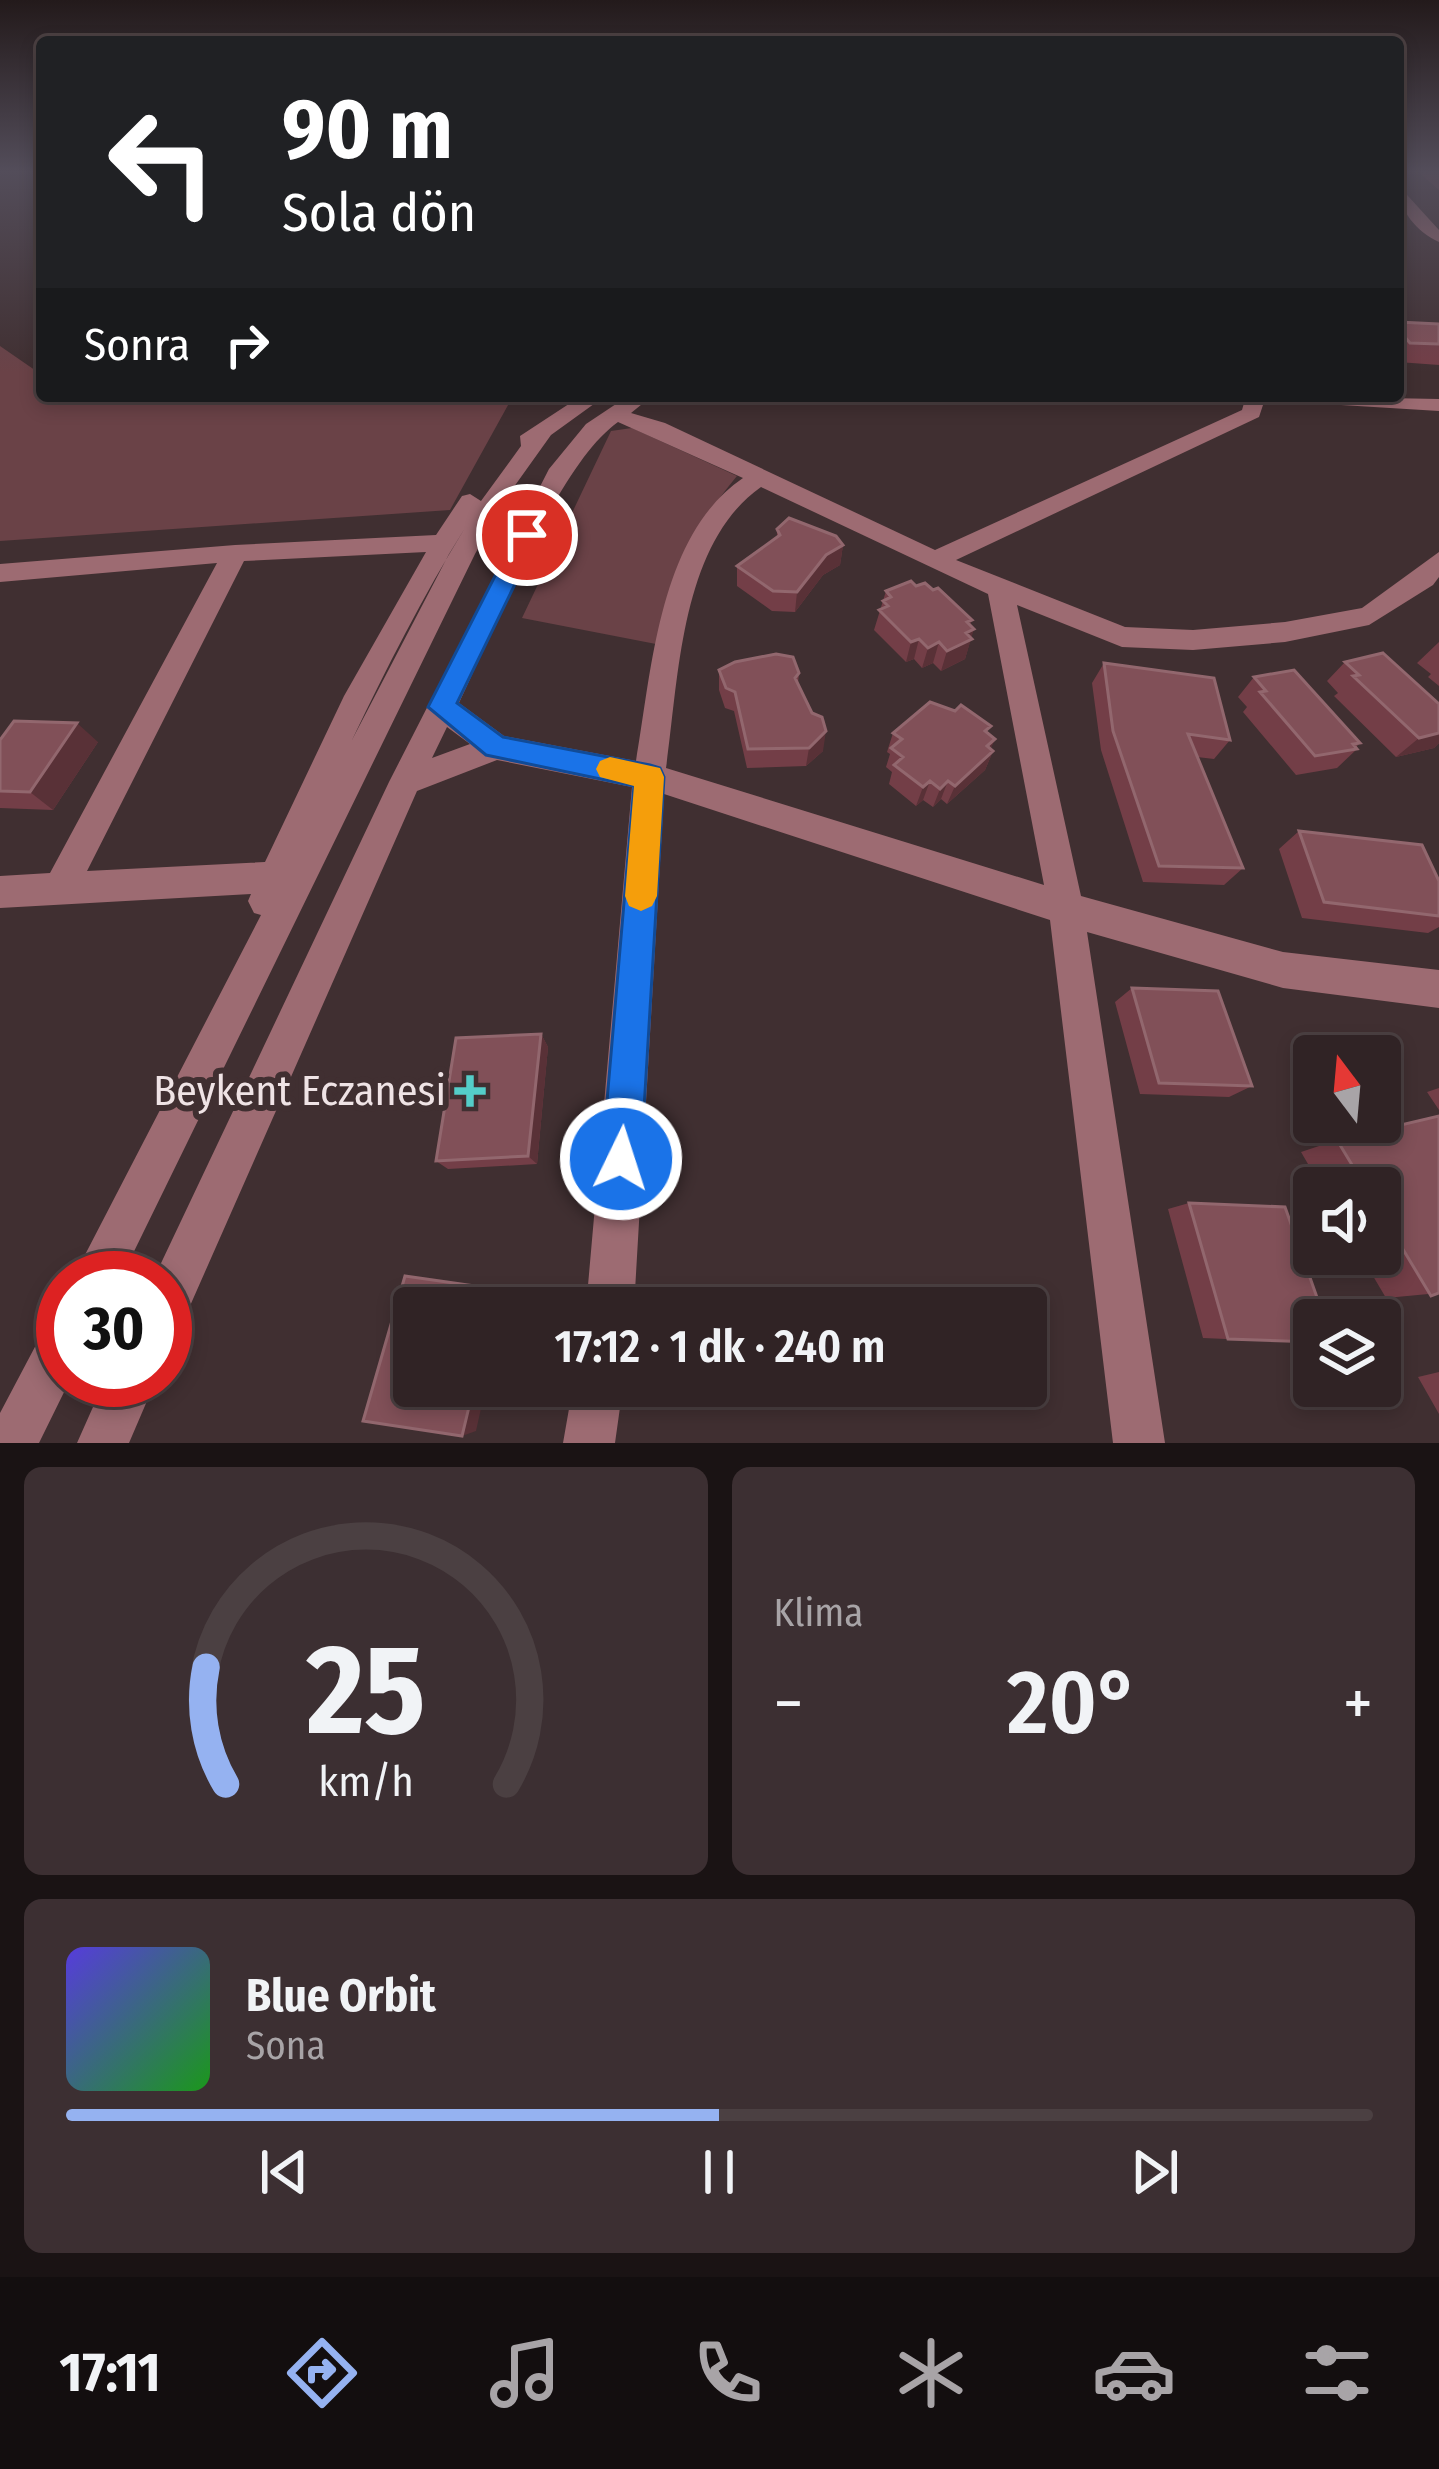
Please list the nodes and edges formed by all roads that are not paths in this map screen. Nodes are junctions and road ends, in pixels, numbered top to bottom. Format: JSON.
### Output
{"nodes":[{"id":1,"x":1404,"y":392,"type":"edge"},
{"id":2,"x":1439,"y":395,"type":"edge"},
{"id":3,"x":617,"y":402,"type":"edge"},
{"id":4,"x":1254,"y":402,"type":"edge"},
{"id":5,"x":1390,"y":402,"type":"edge"},
{"id":6,"x":1439,"y":405,"type":"edge"},
{"id":7,"x":542,"y":433,"type":"junction"},
{"id":8,"x":760,"y":477,"type":"junction"},
{"id":9,"x":443,"y":543,"type":"junction"},
{"id":10,"x":235,"y":553,"type":"junction"},
{"id":11,"x":935,"y":560,"type":"junction"},
{"id":12,"x":1439,"y":560,"type":"edge"},
{"id":13,"x":0,"y":573,"type":"edge"},
{"id":14,"x":1000,"y":589,"type":"junction"},
{"id":15,"x":442,"y":707,"type":"junction"},
{"id":16,"x":496,"y":747,"type":"junction"},
{"id":17,"x":650,"y":777,"type":"junction"},
{"id":18,"x":406,"y":782,"type":"junction"},
{"id":19,"x":276,"y":877,"type":"junction"},
{"id":20,"x":61,"y":886,"type":"junction"},
{"id":21,"x":0,"y":892,"type":"edge"},
{"id":22,"x":1066,"y":910,"type":"junction"},
{"id":23,"x":246,"y":982,"type":"junction"},
{"id":24,"x":1439,"y":989,"type":"edge"},
{"id":25,"x":110,"y":1251,"type":"edge"},
{"id":26,"x":191,"y":1251,"type":"edge"},
{"id":27,"x":612,"y":1287,"type":"edge"},
{"id":28,"x":36,"y":1396,"type":"edge"},
{"id":29,"x":119,"y":1407,"type":"edge"},
{"id":30,"x":595,"y":1407,"type":"edge"},
{"id":31,"x":12,"y":1443,"type":"edge"},
{"id":32,"x":103,"y":1443,"type":"edge"},
{"id":33,"x":590,"y":1443,"type":"edge"},
{"id":34,"x":1139,"y":1443,"type":"edge"}],
"edges":[{"from":1,"to":2,"type":"street"},
{"from":3,"to":7,"type":"street"},
{"from":3,"to":8,"type":"street"},
{"from":3,"to":15,"type":"street"},
{"from":4,"to":11,"type":"street"},
{"from":5,"to":6,"type":"street"},
{"from":7,"to":9,"type":"street"},
{"from":7,"to":23,"type":"street"},
{"from":8,"to":11,"type":"street"},
{"from":8,"to":17,"type":"street"},
{"from":9,"to":10,"type":"street"},
{"from":9,"to":19,"type":"street"},
{"from":10,"to":13,"type":"street"},
{"from":10,"to":20,"type":"street"},
{"from":11,"to":14,"type":"street"},
{"from":12,"to":14,"type":"street"},
{"from":14,"to":22,"type":"street"},
{"from":15,"to":16,"type":"street"},
{"from":15,"to":18,"type":"street"},
{"from":16,"to":17,"type":"street"},
{"from":16,"to":18,"type":"street"},
{"from":17,"to":22,"type":"street"},
{"from":17,"to":27,"type":"street"},
{"from":18,"to":26,"type":"street"},
{"from":19,"to":20,"type":"street"},
{"from":19,"to":23,"type":"street"},
{"from":20,"to":21,"type":"street"},
{"from":22,"to":24,"type":"street"},
{"from":22,"to":34,"type":"street"},
{"from":23,"to":25,"type":"street"},
{"from":28,"to":31,"type":"street"},
{"from":29,"to":32,"type":"street"},
{"from":30,"to":33,"type":"street"}]}
